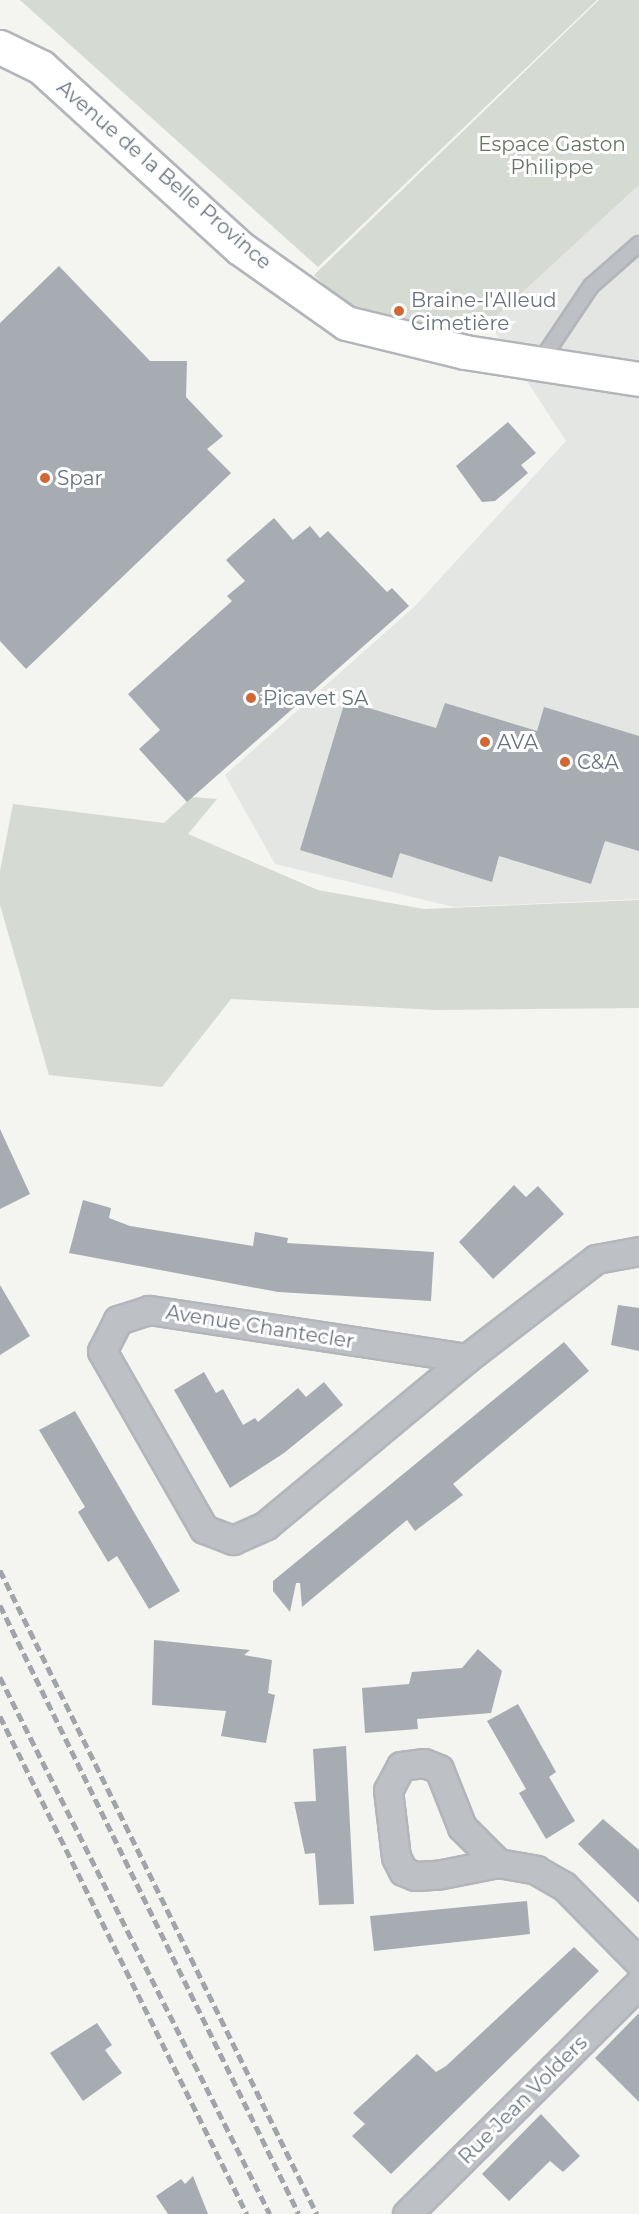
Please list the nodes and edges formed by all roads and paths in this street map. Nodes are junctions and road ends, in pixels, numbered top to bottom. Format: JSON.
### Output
{"nodes":[{"id":1,"x":0,"y":47,"type":"edge"},
{"id":2,"x":639,"y":244,"type":"edge"},
{"id":3,"x":540,"y":362,"type":"junction"},
{"id":4,"x":639,"y":379,"type":"edge"},
{"id":5,"x":639,"y":1251,"type":"edge"},
{"id":6,"x":467,"y":1358,"type":"junction"},
{"id":7,"x":498,"y":1863,"type":"junction"},
{"id":8,"x":639,"y":1962,"type":"edge"},
{"id":9,"x":639,"y":1984,"type":"edge"},
{"id":10,"x":406,"y":2214,"type":"edge"}],
"edges":[{"from":1,"to":3,"type":"main road","name":"Avenue de la Belle Province"},
{"from":2,"to":3,"type":"lane"},
{"from":3,"to":4,"type":"main road","name":"Avenue de la Belle Province"},
{"from":5,"to":6,"type":"street","name":"Avenue Chantecler"},
{"from":6,"to":6,"type":"street","name":"Avenue Chantecler"},
{"from":7,"to":7,"type":"street"},
{"from":7,"to":8,"type":"street"},
{"from":9,"to":10,"type":"street","name":"Rue Jean Volders"}]}
